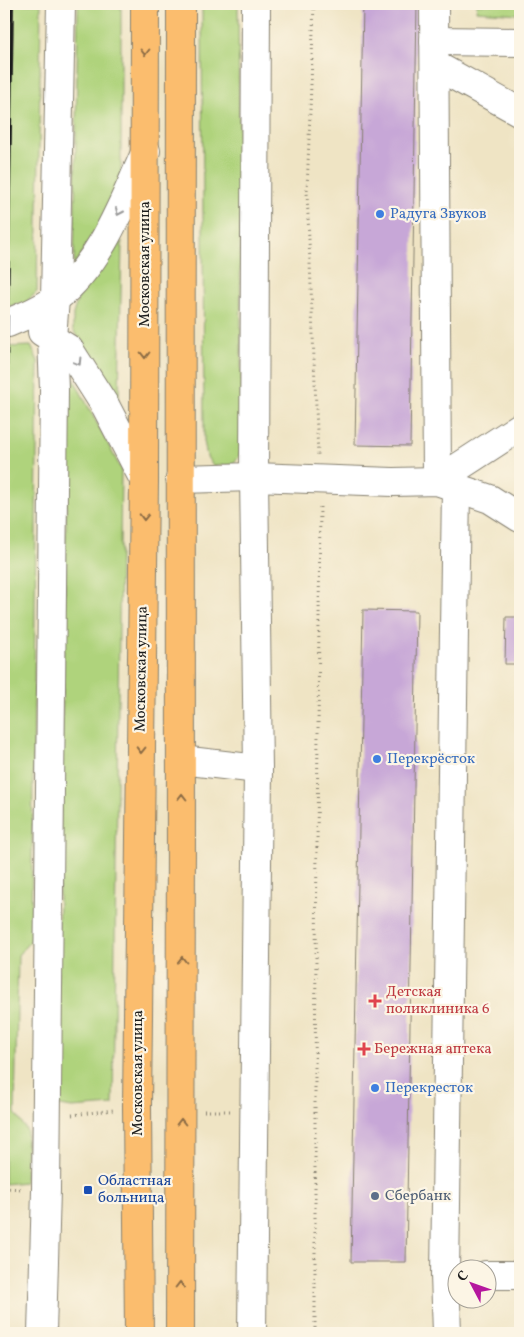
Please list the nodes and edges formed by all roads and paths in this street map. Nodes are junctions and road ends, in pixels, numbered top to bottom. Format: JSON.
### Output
{"nodes":[{"id":1,"x":61,"y":4,"type":"edge"},
{"id":2,"x":145,"y":4,"type":"edge"},
{"id":3,"x":181,"y":4,"type":"edge"},
{"id":4,"x":256,"y":4,"type":"edge"},
{"id":5,"x":314,"y":4,"type":"edge"},
{"id":6,"x":434,"y":4,"type":"edge"},
{"id":7,"x":520,"y":42,"type":"edge"},
{"id":8,"x":434,"y":53,"type":"junction"},
{"id":9,"x":520,"y":112,"type":"edge"},
{"id":10,"x":146,"y":151,"type":"junction"},
{"id":11,"x":55,"y":299,"type":"junction"},
{"id":12,"x":6,"y":323,"type":"edge"},
{"id":13,"x":52,"y":338,"type":"junction"},
{"id":14,"x":520,"y":427,"type":"edge"},
{"id":15,"x":254,"y":477,"type":"junction"},
{"id":16,"x":180,"y":479,"type":"junction"},
{"id":17,"x":319,"y":479,"type":"junction"},
{"id":18,"x":144,"y":480,"type":"junction"},
{"id":19,"x":446,"y":484,"type":"junction"},
{"id":20,"x":520,"y":518,"type":"edge"},
{"id":21,"x":182,"y":760,"type":"junction"},
{"id":22,"x":258,"y":769,"type":"junction"},
{"id":23,"x":451,"y":1260,"type":"edge"},
{"id":24,"x":496,"y":1275,"type":"edge"},
{"id":25,"x":520,"y":1275,"type":"edge"},
{"id":26,"x":449,"y":1310,"type":"edge"},
{"id":27,"x":42,"y":1333,"type":"edge"},
{"id":28,"x":139,"y":1333,"type":"edge"},
{"id":29,"x":180,"y":1333,"type":"edge"},
{"id":30,"x":252,"y":1333,"type":"edge"},
{"id":31,"x":315,"y":1333,"type":"edge"},
{"id":32,"x":447,"y":1333,"type":"edge"}],
"edges":[{"from":1,"to":11,"type":"street"},
{"from":2,"to":10,"type":"main road","name":"Московская улица","one_way":true},
{"from":3,"to":16,"type":"main road"},
{"from":4,"to":15,"type":"street"},
{"from":5,"to":17,"type":"path"},
{"from":6,"to":8,"type":"street"},
{"from":7,"to":8,"type":"street"},
{"from":8,"to":9,"type":"street"},
{"from":8,"to":19,"type":"street"},
{"from":10,"to":11,"type":"street","one_way":true},
{"from":10,"to":18,"type":"main road","name":"Московская улица","one_way":true},
{"from":11,"to":12,"type":"street"},
{"from":11,"to":13,"type":"street"},
{"from":12,"to":13,"type":"street"},
{"from":13,"to":18,"type":"street","one_way":true},
{"from":13,"to":27,"type":"street"},
{"from":14,"to":19,"type":"street"},
{"from":15,"to":16,"type":"street"},
{"from":15,"to":17,"type":"street"},
{"from":15,"to":22,"type":"street"},
{"from":16,"to":21,"type":"main road"},
{"from":17,"to":19,"type":"street"},
{"from":17,"to":31,"type":"path"},
{"from":18,"to":28,"type":"main road","name":"Московская улица","one_way":true},
{"from":19,"to":20,"type":"street"},
{"from":19,"to":23,"type":"street"},
{"from":21,"to":22,"type":"street"},
{"from":29,"to":21,"type":"main road","one_way":true},
{"from":22,"to":30,"type":"street"},
{"from":24,"to":25,"type":"street"},
{"from":26,"to":32,"type":"street"}]}
